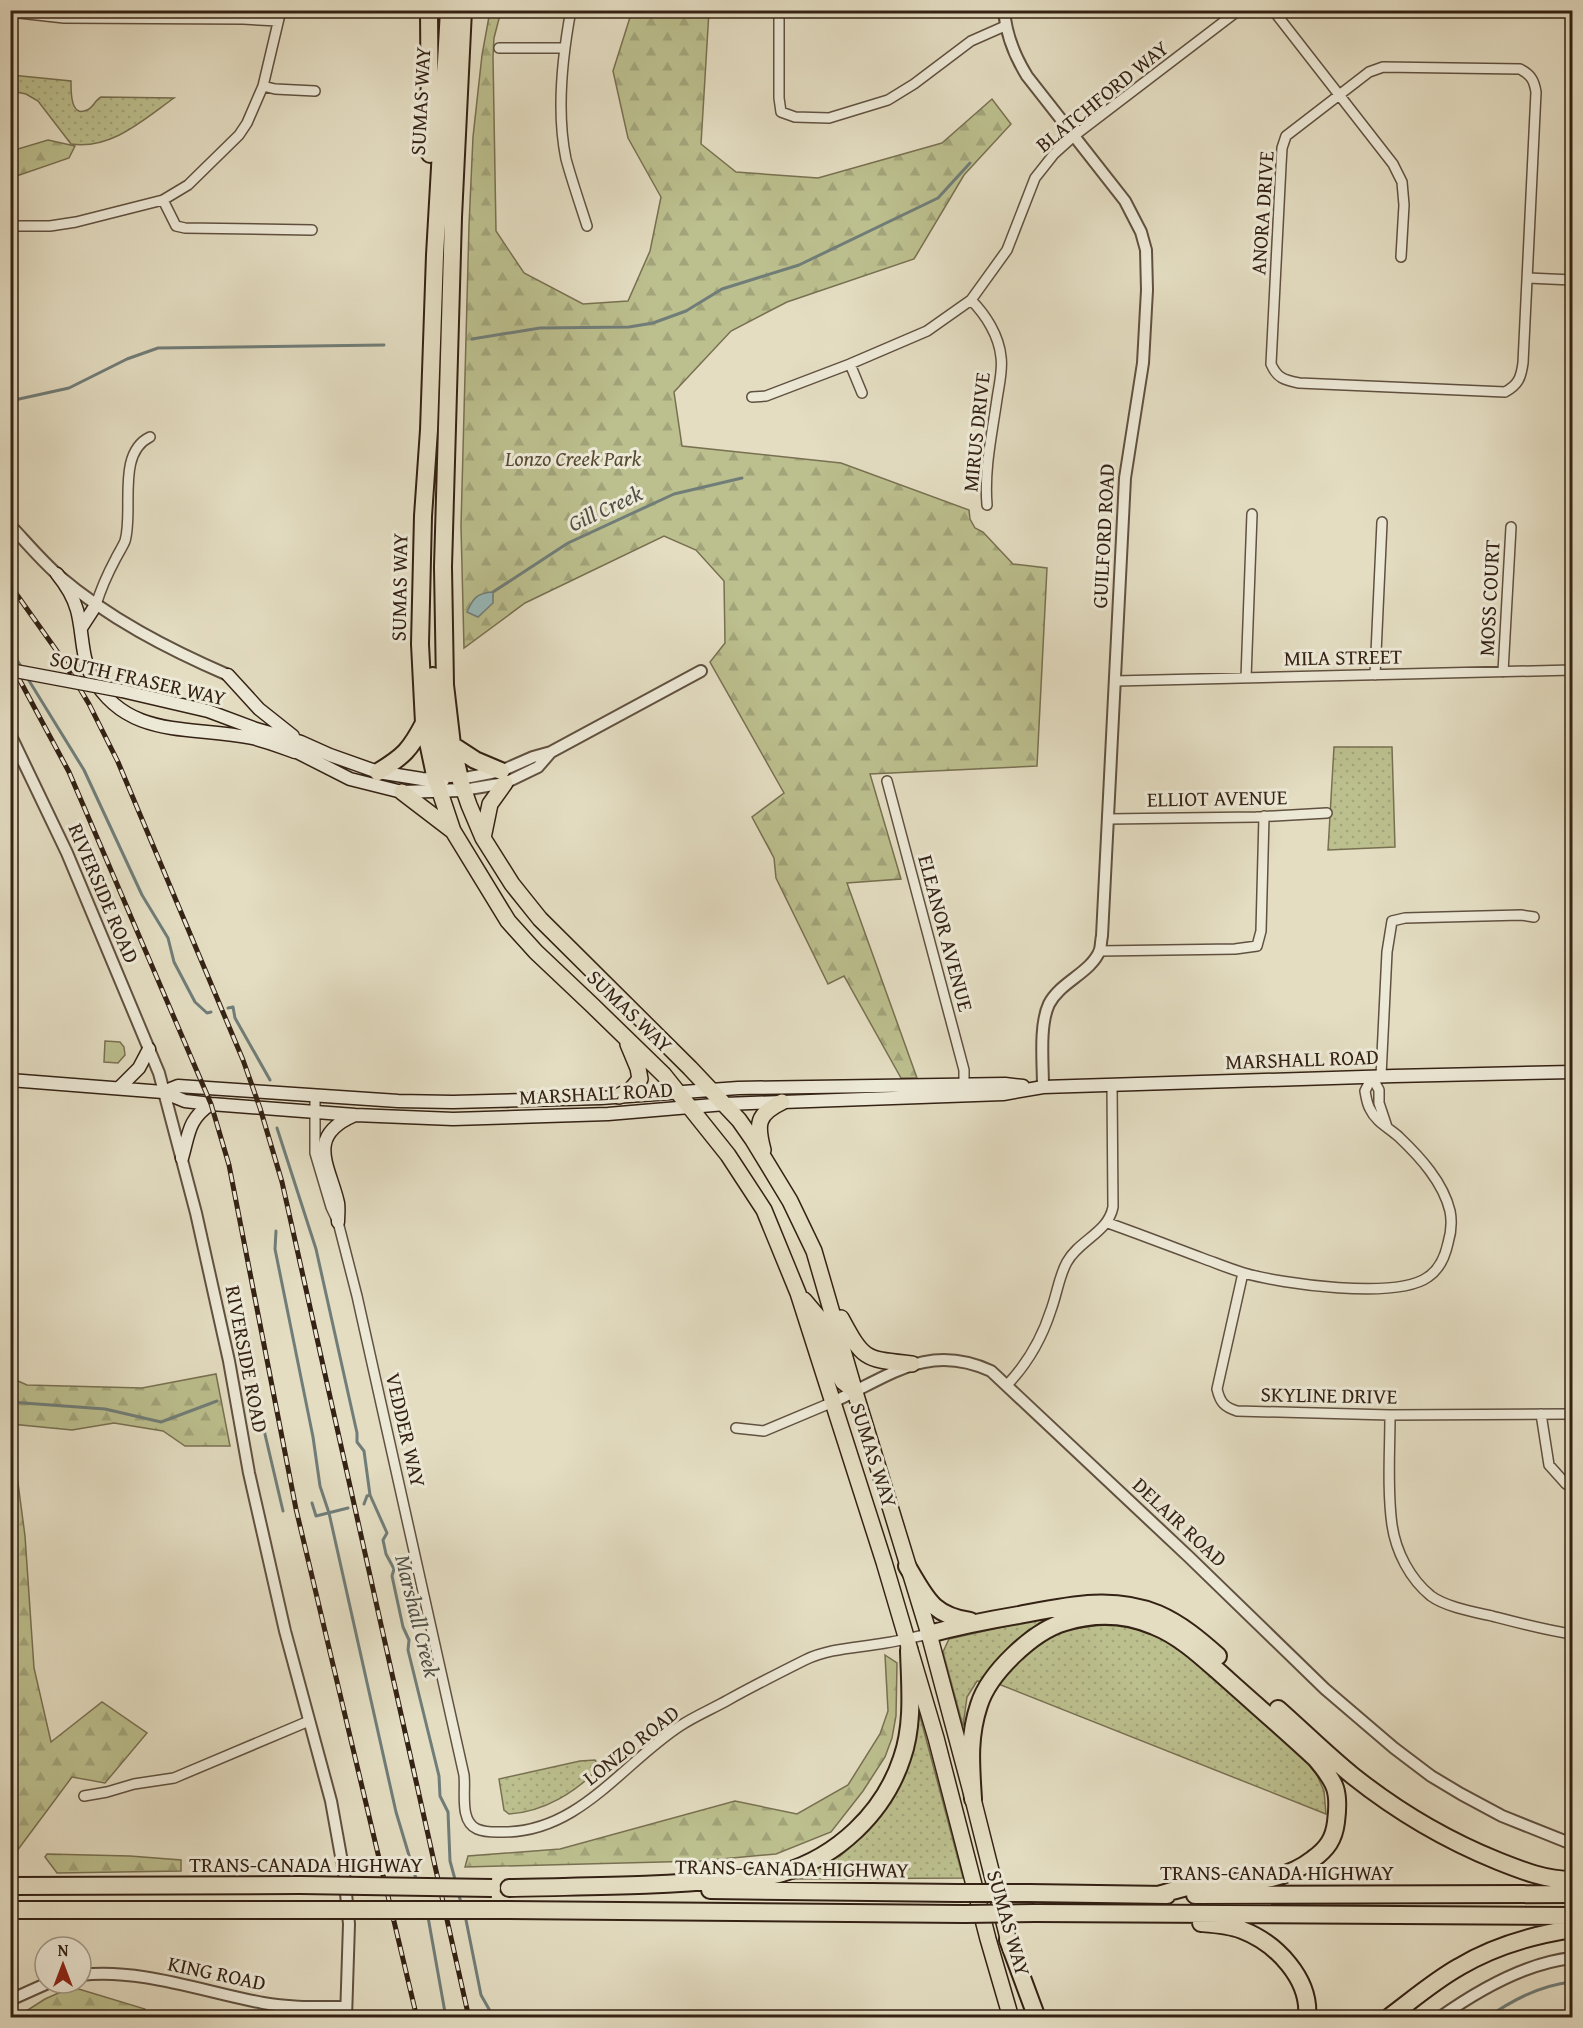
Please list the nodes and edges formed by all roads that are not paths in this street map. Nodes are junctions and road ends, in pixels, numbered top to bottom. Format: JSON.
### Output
{"nodes":[{"id":1,"x":281,"y":10,"type":"edge"},
{"id":2,"x":429,"y":10,"type":"edge"},
{"id":3,"x":449,"y":10,"type":"edge"},
{"id":4,"x":463,"y":10,"type":"edge"},
{"id":5,"x":472,"y":10,"type":"edge"},
{"id":6,"x":571,"y":10,"type":"edge"},
{"id":7,"x":779,"y":10,"type":"edge"},
{"id":8,"x":1004,"y":10,"type":"edge"},
{"id":9,"x":1239,"y":10,"type":"edge"},
{"id":10,"x":1273,"y":10,"type":"edge"},
{"id":11,"x":10,"y":12,"type":"edge"},
{"id":12,"x":278,"y":21,"type":"junction"},
{"id":13,"x":1005,"y":26,"type":"junction"},
{"id":14,"x":499,"y":48,"type":"dead end"},
{"id":15,"x":564,"y":48,"type":"junction"},
{"id":16,"x":263,"y":86,"type":"junction"},
{"id":17,"x":315,"y":91,"type":"dead end"},
{"id":18,"x":1338,"y":94,"type":"junction"},
{"id":19,"x":1074,"y":136,"type":"junction"},
{"id":20,"x":163,"y":200,"type":"junction"},
{"id":21,"x":453,"y":217,"type":"junction"},
{"id":22,"x":10,"y":226,"type":"edge"},
{"id":23,"x":587,"y":226,"type":"dead end"},
{"id":24,"x":312,"y":230,"type":"dead end"},
{"id":25,"x":1401,"y":257,"type":"dead end"},
{"id":26,"x":1528,"y":278,"type":"junction"},
{"id":27,"x":1572,"y":280,"type":"edge"},
{"id":28,"x":971,"y":300,"type":"junction"},
{"id":29,"x":850,"y":364,"type":"junction"},
{"id":30,"x":862,"y":393,"type":"dead end"},
{"id":31,"x":752,"y":397,"type":"dead end"},
{"id":32,"x":429,"y":401,"type":"junction"},
{"id":33,"x":150,"y":436,"type":"dead end"},
{"id":34,"x":987,"y":505,"type":"dead end"},
{"id":35,"x":1252,"y":514,"type":"dead end"},
{"id":36,"x":423,"y":516,"type":"junction"},
{"id":37,"x":1382,"y":522,"type":"dead end"},
{"id":38,"x":10,"y":525,"type":"edge"},
{"id":39,"x":1512,"y":526,"type":"dead end"},
{"id":40,"x":57,"y":574,"type":"junction"},
{"id":41,"x":96,"y":604,"type":"junction"},
{"id":42,"x":81,"y":628,"type":"junction"},
{"id":43,"x":10,"y":670,"type":"edge"},
{"id":44,"x":1572,"y":670,"type":"edge"},
{"id":45,"x":701,"y":671,"type":"dead end"},
{"id":46,"x":1503,"y":672,"type":"junction"},
{"id":47,"x":228,"y":675,"type":"joint"},
{"id":48,"x":1375,"y":675,"type":"junction"},
{"id":49,"x":1246,"y":678,"type":"junction"},
{"id":50,"x":1115,"y":681,"type":"junction"},
{"id":51,"x":424,"y":723,"type":"junction"},
{"id":52,"x":10,"y":734,"type":"edge"},
{"id":53,"x":452,"y":745,"type":"junction"},
{"id":54,"x":298,"y":747,"type":"junction"},
{"id":55,"x":378,"y":772,"type":"junction"},
{"id":56,"x":503,"y":777,"type":"junction"},
{"id":57,"x":887,"y":781,"type":"dead end"},
{"id":58,"x":450,"y":784,"type":"junction"},
{"id":59,"x":402,"y":792,"type":"junction"},
{"id":60,"x":1327,"y":813,"type":"dead end"},
{"id":61,"x":1264,"y":816,"type":"junction"},
{"id":62,"x":1108,"y":819,"type":"junction"},
{"id":63,"x":453,"y":831,"type":"junction"},
{"id":64,"x":483,"y":838,"type":"junction"},
{"id":65,"x":1534,"y":917,"type":"dead end"},
{"id":66,"x":1099,"y":951,"type":"junction"},
{"id":67,"x":626,"y":1038,"type":"junction"},
{"id":68,"x":149,"y":1049,"type":"junction"},
{"id":69,"x":1572,"y":1072,"type":"edge"},
{"id":70,"x":1376,"y":1076,"type":"junction"},
{"id":71,"x":10,"y":1080,"type":"edge"},
{"id":72,"x":1112,"y":1086,"type":"junction"},
{"id":73,"x":1038,"y":1087,"type":"junction"},
{"id":74,"x":119,"y":1088,"type":"junction"},
{"id":75,"x":712,"y":1090,"type":"junction"},
{"id":76,"x":964,"y":1090,"type":"junction"},
{"id":77,"x":163,"y":1092,"type":"junction"},
{"id":78,"x":677,"y":1092,"type":"junction"},
{"id":79,"x":315,"y":1095,"type":"junction"},
{"id":80,"x":619,"y":1096,"type":"junction"},
{"id":81,"x":782,"y":1102,"type":"junction"},
{"id":82,"x":211,"y":1104,"type":"junction"},
{"id":83,"x":725,"y":1104,"type":"junction"},
{"id":84,"x":689,"y":1107,"type":"junction"},
{"id":85,"x":315,"y":1112,"type":"junction"},
{"id":86,"x":356,"y":1115,"type":"junction"},
{"id":87,"x":182,"y":1158,"type":"junction"},
{"id":88,"x":766,"y":1161,"type":"junction"},
{"id":89,"x":338,"y":1222,"type":"junction"},
{"id":90,"x":1107,"y":1223,"type":"junction"},
{"id":91,"x":1243,"y":1273,"type":"junction"},
{"id":92,"x":798,"y":1293,"type":"junction"},
{"id":93,"x":827,"y":1293,"type":"junction"},
{"id":94,"x":912,"y":1364,"type":"junction"},
{"id":95,"x":1007,"y":1385,"type":"junction"},
{"id":96,"x":855,"y":1392,"type":"junction"},
{"id":97,"x":833,"y":1402,"type":"junction"},
{"id":98,"x":1541,"y":1414,"type":"junction"},
{"id":99,"x":1572,"y":1414,"type":"edge"},
{"id":100,"x":1390,"y":1415,"type":"junction"},
{"id":101,"x":736,"y":1428,"type":"dead end"},
{"id":102,"x":1566,"y":1484,"type":"dead end"},
{"id":103,"x":907,"y":1566,"type":"junction"},
{"id":104,"x":980,"y":1622,"type":"junction"},
{"id":105,"x":929,"y":1634,"type":"junction"},
{"id":106,"x":1572,"y":1634,"type":"edge"},
{"id":107,"x":908,"y":1645,"type":"junction"},
{"id":108,"x":309,"y":1720,"type":"junction"},
{"id":109,"x":464,"y":1775,"type":"joint"},
{"id":110,"x":84,"y":1796,"type":"dead end"},
{"id":111,"x":974,"y":1799,"type":"junction"},
{"id":112,"x":1572,"y":1844,"type":"edge"},
{"id":113,"x":1572,"y":1880,"type":"edge"},
{"id":114,"x":10,"y":1886,"type":"edge"},
{"id":115,"x":501,"y":1888,"type":"junction"},
{"id":116,"x":1572,"y":1894,"type":"edge"},
{"id":117,"x":1158,"y":1895,"type":"junction"},
{"id":118,"x":10,"y":1910,"type":"edge"},
{"id":119,"x":1090,"y":1914,"type":"junction"},
{"id":120,"x":1572,"y":1916,"type":"edge"},
{"id":121,"x":1572,"y":1929,"type":"edge"},
{"id":122,"x":1008,"y":1940,"type":"junction"},
{"id":123,"x":1572,"y":1958,"type":"edge"},
{"id":124,"x":93,"y":1973,"type":"edge"},
{"id":125,"x":33,"y":1990,"type":"edge"},
{"id":126,"x":10,"y":2000,"type":"edge"},
{"id":127,"x":346,"y":2012,"type":"edge"},
{"id":128,"x":1011,"y":2018,"type":"edge"},
{"id":129,"x":1028,"y":2018,"type":"edge"},
{"id":130,"x":1037,"y":2018,"type":"edge"},
{"id":131,"x":1307,"y":2018,"type":"edge"},
{"id":132,"x":1388,"y":2018,"type":"edge"},
{"id":133,"x":1439,"y":2018,"type":"edge"}],
"edges":[{"from":1,"to":12,"type":"street"},
{"from":2,"to":32,"type":"highway"},
{"from":3,"to":32,"type":"highway","name":"SUMAS WAY"},
{"from":4,"to":21,"type":"highway","name":"SUMAS WAY"},
{"from":5,"to":21,"type":"highway"},
{"from":6,"to":15,"type":"street"},
{"from":7,"to":13,"type":"street"},
{"from":8,"to":13,"type":"street","name":"GUILFORD ROAD"},
{"from":9,"to":19,"type":"street","name":"BLATCHFORD WAY"},
{"from":10,"to":18,"type":"street"},
{"from":11,"to":12,"type":"street"},
{"from":12,"to":16,"type":"street"},
{"from":13,"to":19,"type":"street","name":"GUILFORD ROAD"},
{"from":14,"to":15,"type":"street"},
{"from":15,"to":23,"type":"street"},
{"from":16,"to":17,"type":"street"},
{"from":16,"to":20,"type":"street"},
{"from":18,"to":25,"type":"street"},
{"from":18,"to":26,"type":"street","name":"ANORA DRIVE"},
{"from":18,"to":26,"type":"street","name":"ANORA DRIVE"},
{"from":19,"to":28,"type":"street","name":"BLATCHFORD WAY"},
{"from":19,"to":50,"type":"street","name":"GUILFORD ROAD"},
{"from":20,"to":22,"type":"street"},
{"from":20,"to":24,"type":"street"},
{"from":21,"to":53,"type":"highway","name":"SUMAS WAY"},
{"from":26,"to":27,"type":"street"},
{"from":28,"to":29,"type":"street","name":"BLATCHFORD WAY"},
{"from":28,"to":34,"type":"street","name":"MIRUS DRIVE"},
{"from":29,"to":30,"type":"street"},
{"from":29,"to":31,"type":"street","name":"BLATCHFORD WAY"},
{"from":32,"to":36,"type":"highway","name":"SUMAS WAY"},
{"from":33,"to":41,"type":"street"},
{"from":35,"to":49,"type":"street"},
{"from":36,"to":51,"type":"highway","name":"SUMAS WAY"},
{"from":36,"to":58,"type":"highway"},
{"from":37,"to":48,"type":"street"},
{"from":38,"to":40,"type":"street"},
{"from":39,"to":46,"type":"street","name":"MOSS COURT"},
{"from":40,"to":41,"type":"street"},
{"from":40,"to":42,"type":"main road"},
{"from":41,"to":42,"type":"main road"},
{"from":41,"to":47,"type":"street"},
{"from":42,"to":54,"type":"main road"},
{"from":43,"to":54,"type":"main road","name":"SOUTH FRASER WAY","bridge":true},
{"from":44,"to":46,"type":"street","name":"MILA STREET"},
{"from":45,"to":56,"type":"street","name":"SOUTH FRASER WAY"},
{"from":46,"to":48,"type":"street","name":"MILA STREET"},
{"from":47,"to":54,"type":"main road"},
{"from":48,"to":49,"type":"street","name":"MILA STREET"},
{"from":49,"to":50,"type":"street","name":"MILA STREET"},
{"from":50,"to":62,"type":"street","name":"GUILFORD ROAD"},
{"from":51,"to":55,"type":"highway"},
{"from":51,"to":58,"type":"highway","name":"SUMAS WAY"},
{"from":52,"to":68,"type":"street","name":"RIVERSIDE ROAD"},
{"from":53,"to":56,"type":"highway"},
{"from":53,"to":58,"type":"highway","name":"SUMAS WAY"},
{"from":54,"to":55,"type":"main road","name":"SOUTH FRASER WAY"},
{"from":54,"to":59,"type":"main road","name":"SOUTH FRASER WAY"},
{"from":55,"to":58,"type":"main road","name":"SOUTH FRASER WAY"},
{"from":56,"to":58,"type":"street","name":"SOUTH FRASER WAY"},
{"from":56,"to":64,"type":"highway"},
{"from":57,"to":76,"type":"street","name":"ELEANOR AVENUE"},
{"from":58,"to":59,"type":"main road","name":"SOUTH FRASER WAY"},
{"from":58,"to":63,"type":"highway","name":"SUMAS WAY"},
{"from":58,"to":64,"type":"highway","name":"SUMAS WAY"},
{"from":59,"to":63,"type":"highway"},
{"from":60,"to":61,"type":"street","name":"ELLIOT AVENUE"},
{"from":61,"to":62,"type":"street","name":"ELLIOT AVENUE"},
{"from":61,"to":66,"type":"street"},
{"from":62,"to":66,"type":"street","name":"GUILFORD ROAD"},
{"from":63,"to":67,"type":"highway","name":"SUMAS WAY"},
{"from":64,"to":75,"type":"highway","name":"SUMAS WAY"},
{"from":65,"to":70,"type":"street"},
{"from":66,"to":73,"type":"street"},
{"from":67,"to":78,"type":"highway","name":"SUMAS WAY"},
{"from":67,"to":80,"type":"highway"},
{"from":68,"to":74,"type":"main road"},
{"from":68,"to":77,"type":"street","name":"RIVERSIDE ROAD"},
{"from":69,"to":70,"type":"main road","name":"MARSHALL ROAD"},
{"from":70,"to":72,"type":"main road","name":"MARSHALL ROAD"},
{"from":70,"to":91,"type":"street"},
{"from":71,"to":74,"type":"main road","name":"MARSHALL ROAD"},
{"from":72,"to":73,"type":"main road","name":"MARSHALL ROAD"},
{"from":72,"to":90,"type":"street"},
{"from":73,"to":76,"type":"main road","name":"MARSHALL ROAD"},
{"from":74,"to":77,"type":"main road","name":"MARSHALL ROAD"},
{"from":75,"to":76,"type":"main road","name":"MARSHALL ROAD"},
{"from":75,"to":78,"type":"main road","name":"MARSHALL ROAD"},
{"from":75,"to":83,"type":"highway","name":"SUMAS WAY"},
{"from":76,"to":81,"type":"main road","name":"MARSHALL ROAD"},
{"from":77,"to":79,"type":"main road","name":"MARSHALL ROAD"},
{"from":77,"to":82,"type":"main road","name":"MARSHALL ROAD"},
{"from":77,"to":87,"type":"street","name":"RIVERSIDE ROAD"},
{"from":78,"to":80,"type":"main road","name":"MARSHALL ROAD"},
{"from":78,"to":84,"type":"highway","name":"SUMAS WAY"},
{"from":79,"to":80,"type":"main road","name":"MARSHALL ROAD"},
{"from":79,"to":85,"type":"street","name":"VEDDER WAY"},
{"from":81,"to":83,"type":"main road","name":"MARSHALL ROAD"},
{"from":81,"to":88,"type":"highway"},
{"from":82,"to":85,"type":"main road","name":"MARSHALL ROAD"},
{"from":82,"to":87,"type":"main road"},
{"from":83,"to":84,"type":"main road","name":"MARSHALL ROAD"},
{"from":83,"to":88,"type":"highway","name":"SUMAS WAY"},
{"from":84,"to":86,"type":"main road","name":"MARSHALL ROAD"},
{"from":84,"to":92,"type":"highway","name":"SUMAS WAY"},
{"from":85,"to":86,"type":"main road","name":"MARSHALL ROAD"},
{"from":85,"to":89,"type":"street","name":"VEDDER WAY"},
{"from":86,"to":89,"type":"main road"},
{"from":87,"to":108,"type":"street","name":"RIVERSIDE ROAD"},
{"from":88,"to":93,"type":"highway","name":"SUMAS WAY"},
{"from":89,"to":109,"type":"street","name":"VEDDER WAY"},
{"from":90,"to":91,"type":"street"},
{"from":90,"to":95,"type":"street"},
{"from":91,"to":100,"type":"street","name":"SKYLINE DRIVE"},
{"from":92,"to":96,"type":"highway"},
{"from":92,"to":97,"type":"highway","name":"SUMAS WAY"},
{"from":93,"to":94,"type":"highway"},
{"from":93,"to":96,"type":"highway","name":"SUMAS WAY"},
{"from":94,"to":95,"type":"street","name":"DELAIR ROAD"},
{"from":94,"to":96,"type":"street","name":"DELAIR ROAD"},
{"from":95,"to":112,"type":"street","name":"DELAIR ROAD"},
{"from":96,"to":97,"type":"street","name":"DELAIR ROAD"},
{"from":96,"to":103,"type":"highway","name":"SUMAS WAY"},
{"from":97,"to":101,"type":"street","name":"DELAIR ROAD"},
{"from":97,"to":107,"type":"highway","name":"SUMAS WAY"},
{"from":98,"to":99,"type":"street","name":"SKYLINE DRIVE"},
{"from":98,"to":100,"type":"street","name":"SKYLINE DRIVE"},
{"from":98,"to":102,"type":"street"},
{"from":100,"to":106,"type":"street"},
{"from":103,"to":104,"type":"highway"},
{"from":103,"to":105,"type":"highway","name":"SUMAS WAY"},
{"from":104,"to":105,"type":"highway"},
{"from":104,"to":113,"type":"highway"},
{"from":105,"to":107,"type":"street","name":"LONZO ROAD"},
{"from":105,"to":111,"type":"highway","name":"SUMAS WAY"},
{"from":107,"to":109,"type":"street","name":"LONZO ROAD"},
{"from":107,"to":115,"type":"highway"},
{"from":107,"to":128,"type":"highway","name":"SUMAS WAY"},
{"from":108,"to":110,"type":"street"},
{"from":108,"to":127,"type":"street","name":"RIVERSIDE ROAD"},
{"from":111,"to":117,"type":"highway"},
{"from":111,"to":122,"type":"highway","name":"SUMAS WAY"},
{"from":114,"to":115,"type":"highway","name":"TRANS-CANADA HIGHWAY","bridge":true},
{"from":115,"to":117,"type":"highway","name":"TRANS-CANADA HIGHWAY","bridge":true},
{"from":116,"to":117,"type":"highway","name":"TRANS-CANADA HIGHWAY"},
{"from":118,"to":119,"type":"highway","name":"TRANS-CANADA HIGHWAY","bridge":true},
{"from":119,"to":120,"type":"highway","name":"TRANS-CANADA HIGHWAY"},
{"from":119,"to":131,"type":"highway"},
{"from":121,"to":132,"type":"highway"},
{"from":122,"to":129,"type":"highway","name":"SUMAS WAY"},
{"from":122,"to":130,"type":"highway"},
{"from":123,"to":133,"type":"street"},
{"from":124,"to":127,"type":"street","name":"KING ROAD"},
{"from":125,"to":126,"type":"street"}]}
